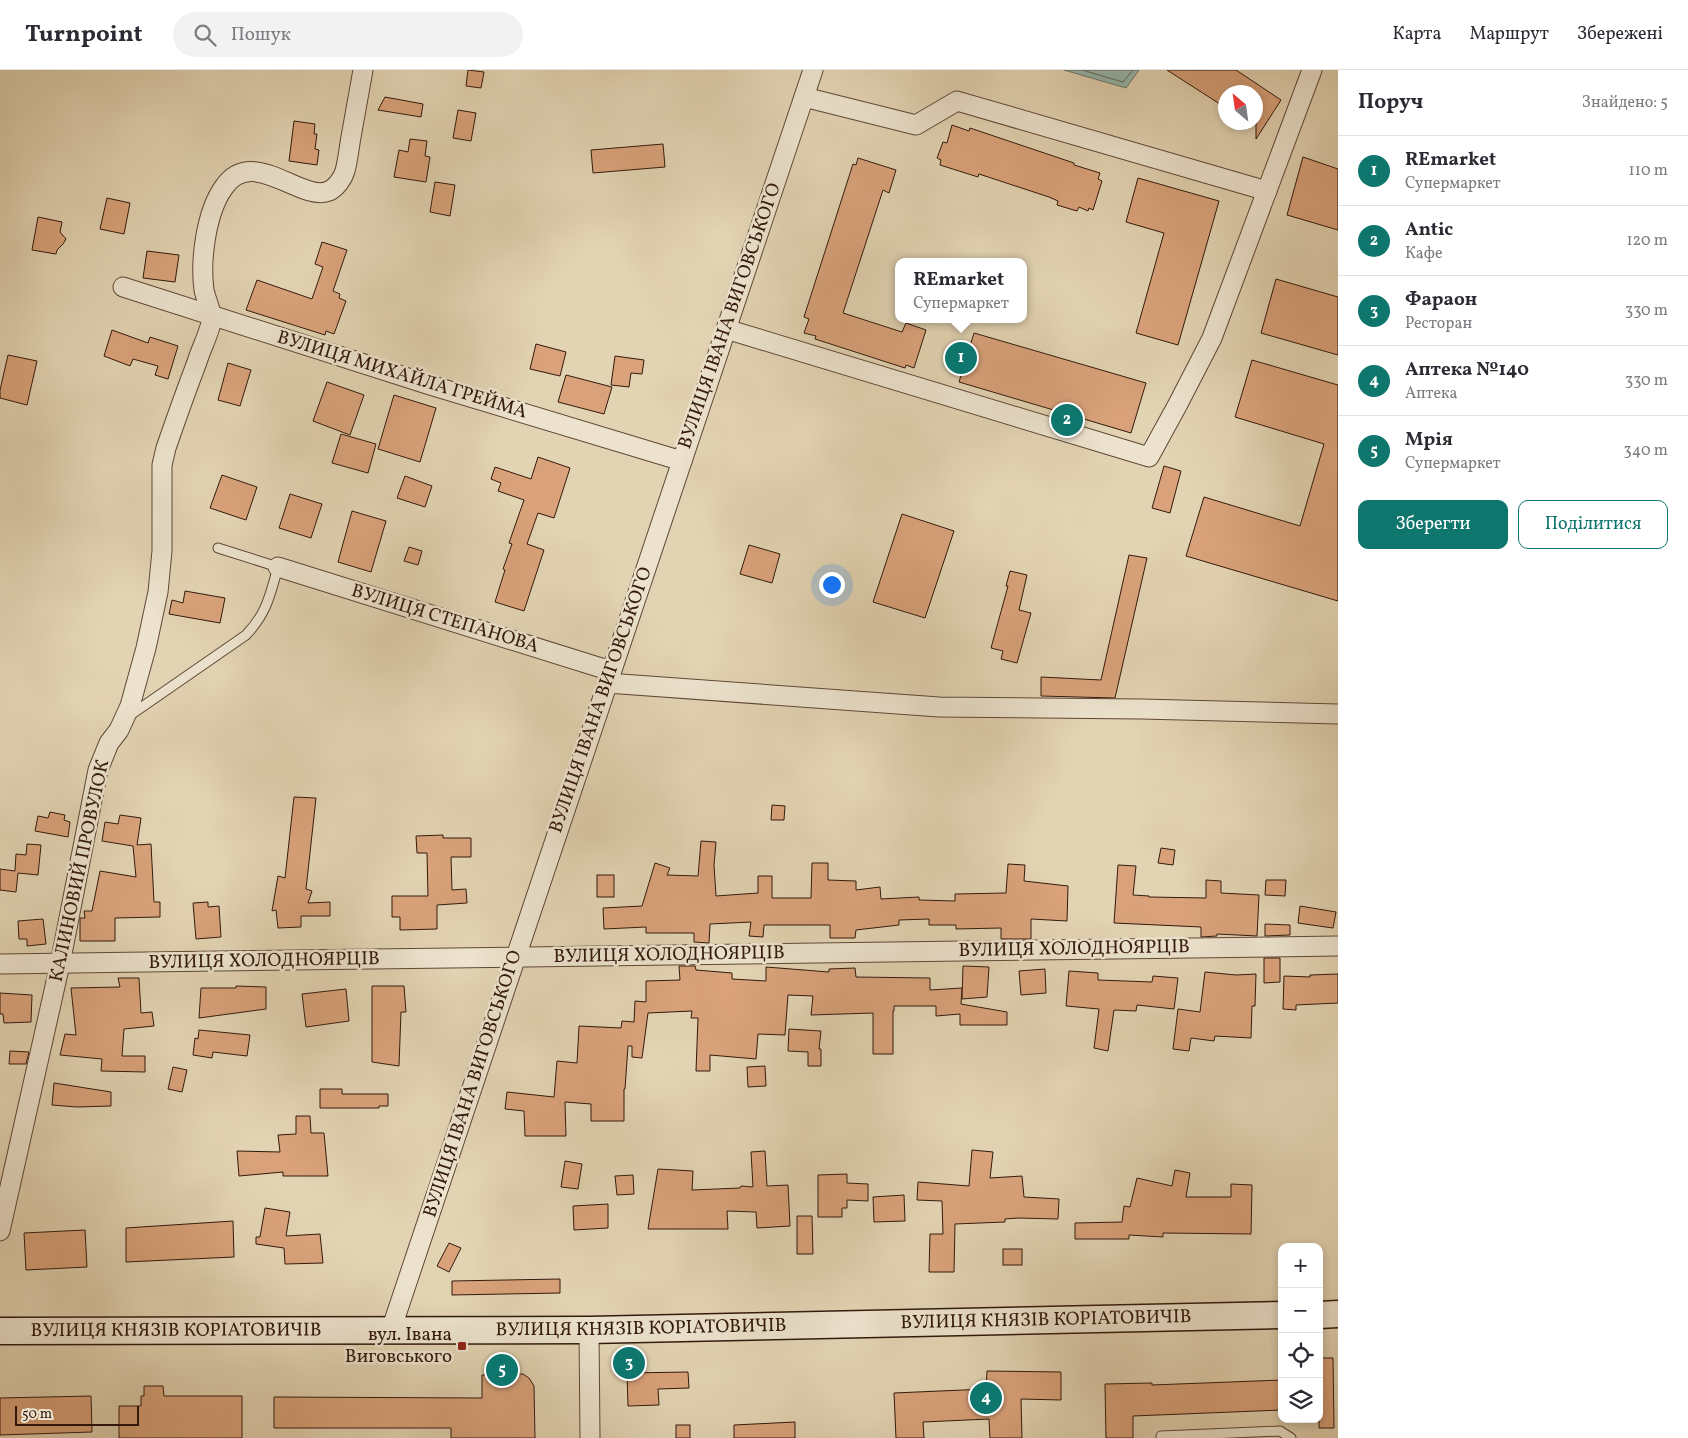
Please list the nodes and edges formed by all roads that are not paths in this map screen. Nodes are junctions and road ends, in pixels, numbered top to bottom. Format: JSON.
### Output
{"nodes":[{"id":1,"x":363,"y":70,"type":"edge"},
{"id":2,"x":813,"y":70,"type":"edge"},
{"id":3,"x":1312,"y":70,"type":"edge"},
{"id":4,"x":804,"y":97,"type":"junction"},
{"id":5,"x":1267,"y":191,"type":"junction"},
{"id":6,"x":123,"y":287,"type":"dead end"},
{"id":7,"x":210,"y":314,"type":"junction"},
{"id":8,"x":726,"y":329,"type":"junction"},
{"id":9,"x":682,"y":461,"type":"junction"},
{"id":10,"x":218,"y":548,"type":"dead end"},
{"id":11,"x":278,"y":567,"type":"junction"},
{"id":12,"x":609,"y":677,"type":"junction"},
{"id":13,"x":1338,"y":714,"type":"edge"},
{"id":14,"x":124,"y":720,"type":"junction"},
{"id":15,"x":1338,"y":946,"type":"edge"},
{"id":16,"x":515,"y":958,"type":"junction"},
{"id":17,"x":0,"y":964,"type":"edge"},
{"id":18,"x":60,"y":964,"type":"junction"},
{"id":19,"x":0,"y":1231,"type":"edge"},
{"id":20,"x":1338,"y":1314,"type":"edge"},
{"id":21,"x":1278,"y":1315,"type":"edge"},
{"id":22,"x":1323,"y":1315,"type":"edge"},
{"id":23,"x":391,"y":1330,"type":"junction"},
{"id":24,"x":589,"y":1330,"type":"junction"},
{"id":25,"x":0,"y":1331,"type":"edge"},
{"id":26,"x":590,"y":1438,"type":"edge"},
{"id":27,"x":1162,"y":1438,"type":"edge"},
{"id":28,"x":1291,"y":1438,"type":"edge"}],
"edges":[{"from":1,"to":7,"type":"street"},
{"from":2,"to":4,"type":"street","name":"ВУЛИЦЯ ІВАНА ВИГОВСЬКОГО"},
{"from":3,"to":5,"type":"street"},
{"from":4,"to":5,"type":"street"},
{"from":4,"to":8,"type":"street","name":"ВУЛИЦЯ ІВАНА ВИГОВСЬКОГО"},
{"from":5,"to":8,"type":"street"},
{"from":6,"to":7,"type":"street","name":"ВУЛИЦЯ МИХАЙЛА ГРЕЙМА"},
{"from":7,"to":9,"type":"street","name":"ВУЛИЦЯ МИХАЙЛА ГРЕЙМА"},
{"from":7,"to":14,"type":"street","name":"КАЛИНОВИЙ ПРОВУЛОК"},
{"from":8,"to":9,"type":"street","name":"ВУЛИЦЯ ІВАНА ВИГОВСЬКОГО"},
{"from":9,"to":12,"type":"street","name":"ВУЛИЦЯ ІВАНА ВИГОВСЬКОГО"},
{"from":10,"to":11,"type":"lane"},
{"from":11,"to":12,"type":"street","name":"ВУЛИЦЯ СТЕПАНОВА"},
{"from":11,"to":14,"type":"lane"},
{"from":12,"to":13,"type":"street","name":"ВУЛИЦЯ СТЕПАНОВА"},
{"from":12,"to":16,"type":"street","name":"ВУЛИЦЯ ІВАНА ВИГОВСЬКОГО"},
{"from":14,"to":18,"type":"street","name":"КАЛИНОВИЙ ПРОВУЛОК"},
{"from":15,"to":16,"type":"street","name":"ВУЛИЦЯ ХОЛОДНОЯРЦІВ"},
{"from":16,"to":18,"type":"street","name":"ВУЛИЦЯ ХОЛОДНОЯРЦІВ"},
{"from":16,"to":23,"type":"street","name":"ВУЛИЦЯ ІВАНА ВИГОВСЬКОГО"},
{"from":17,"to":18,"type":"street","name":"ВУЛИЦЯ ХОЛОДНОЯРЦІВ"},
{"from":18,"to":19,"type":"street","name":"КАЛИНОВИЙ ПРОВУЛОК"},
{"from":20,"to":22,"type":"main road"},
{"from":21,"to":24,"type":"main road","name":"ВУЛИЦЯ КНЯЗІВ КОРІАТОВИЧІВ"},
{"from":23,"to":24,"type":"main road","name":"ВУЛИЦЯ КНЯЗІВ КОРІАТОВИЧІВ"},
{"from":23,"to":25,"type":"main road","name":"ВУЛИЦЯ КНЯЗІВ КОРІАТОВИЧІВ"},
{"from":24,"to":26,"type":"street"},
{"from":27,"to":28,"type":"lane"}]}
